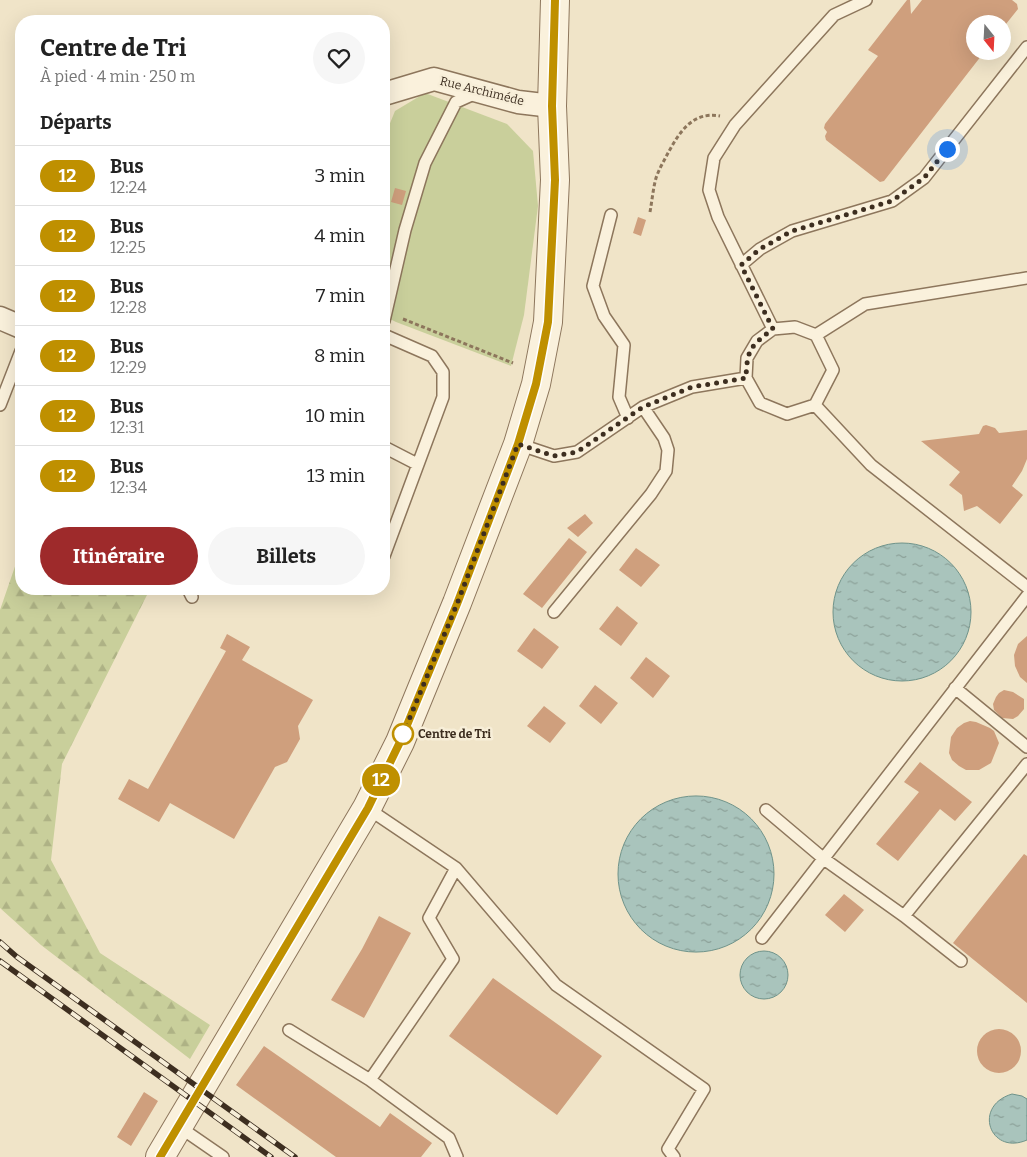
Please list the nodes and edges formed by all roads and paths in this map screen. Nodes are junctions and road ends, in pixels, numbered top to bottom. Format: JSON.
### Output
{"nodes":[{"id":1,"x":555,"y":0,"type":"edge"},
{"id":2,"x":866,"y":0,"type":"edge"},
{"id":3,"x":1027,"y":47,"type":"edge"},
{"id":4,"x":479,"y":91,"type":"junction"},
{"id":5,"x":390,"y":92,"type":"edge"},
{"id":6,"x":552,"y":106,"type":"junction"},
{"id":7,"x":735,"y":125,"type":"junction"},
{"id":8,"x":650,"y":212,"type":"dead end"},
{"id":9,"x":611,"y":215,"type":"dead end"},
{"id":10,"x":741,"y":265,"type":"junction"},
{"id":11,"x":1027,"y":278,"type":"edge"},
{"id":12,"x":390,"y":295,"type":"edge"},
{"id":13,"x":0,"y":318,"type":"edge"},
{"id":14,"x":390,"y":319,"type":"edge"},
{"id":15,"x":15,"y":324,"type":"edge"},
{"id":16,"x":773,"y":329,"type":"junction"},
{"id":17,"x":816,"y":335,"type":"junction"},
{"id":18,"x":390,"y":338,"type":"edge"},
{"id":19,"x":15,"y":362,"type":"edge"},
{"id":20,"x":538,"y":373,"type":"junction"},
{"id":21,"x":5,"y":378,"type":"edge"},
{"id":22,"x":746,"y":378,"type":"junction"},
{"id":23,"x":815,"y":405,"type":"junction"},
{"id":24,"x":0,"y":406,"type":"edge"},
{"id":25,"x":643,"y":407,"type":"junction"},
{"id":26,"x":628,"y":418,"type":"junction"},
{"id":27,"x":518,"y":444,"type":"junction"},
{"id":28,"x":390,"y":450,"type":"edge"},
{"id":29,"x":417,"y":464,"type":"junction"},
{"id":30,"x":390,"y":539,"type":"edge"},
{"id":31,"x":1027,"y":587,"type":"edge"},
{"id":32,"x":1027,"y":596,"type":"edge"},
{"id":33,"x":554,"y":612,"type":"dead end"},
{"id":34,"x":955,"y":688,"type":"junction"},
{"id":35,"x":1027,"y":746,"type":"edge"},
{"id":36,"x":1027,"y":764,"type":"edge"},
{"id":37,"x":368,"y":808,"type":"junction"},
{"id":38,"x":766,"y":810,"type":"dead end"},
{"id":39,"x":824,"y":859,"type":"junction"},
{"id":40,"x":456,"y":868,"type":"junction"},
{"id":41,"x":904,"y":916,"type":"junction"},
{"id":42,"x":762,"y":938,"type":"dead end"},
{"id":43,"x":962,"y":961,"type":"dead end"},
{"id":44,"x":289,"y":1030,"type":"dead end"},
{"id":45,"x":370,"y":1080,"type":"junction"},
{"id":46,"x":178,"y":1126,"type":"junction"},
{"id":47,"x":160,"y":1157,"type":"edge"},
{"id":48,"x":223,"y":1157,"type":"edge"},
{"id":49,"x":457,"y":1157,"type":"edge"},
{"id":50,"x":674,"y":1157,"type":"edge"}],
"edges":[{"from":1,"to":6,"type":"street"},
{"from":2,"to":7,"type":"lane"},
{"from":3,"to":10,"type":"lane"},
{"from":4,"to":5,"type":"street","name":"Rue Archiméde"},
{"from":4,"to":6,"type":"street","name":"Rue Archiméde"},
{"from":4,"to":12,"type":"lane"},
{"from":6,"to":20,"type":"street"},
{"from":7,"to":8,"type":"path"},
{"from":7,"to":10,"type":"lane"},
{"from":9,"to":26,"type":"lane"},
{"from":10,"to":16,"type":"lane"},
{"from":11,"to":17,"type":"lane"},
{"from":13,"to":15,"type":"street"},
{"from":14,"to":20,"type":"path"},
{"from":16,"to":17,"type":"lane"},
{"from":16,"to":22,"type":"lane"},
{"from":17,"to":23,"type":"lane"},
{"from":18,"to":29,"type":"lane"},
{"from":19,"to":21,"type":"lane"},
{"from":20,"to":27,"type":"street"},
{"from":21,"to":24,"type":"lane"},
{"from":22,"to":23,"type":"lane"},
{"from":22,"to":25,"type":"lane"},
{"from":23,"to":31,"type":"lane"},
{"from":25,"to":26,"type":"lane"},
{"from":25,"to":33,"type":"lane"},
{"from":26,"to":27,"type":"lane"},
{"from":27,"to":37,"type":"street"},
{"from":28,"to":29,"type":"lane"},
{"from":29,"to":30,"type":"lane"},
{"from":32,"to":34,"type":"lane"},
{"from":34,"to":35,"type":"lane"},
{"from":34,"to":39,"type":"lane"},
{"from":36,"to":41,"type":"lane"},
{"from":37,"to":40,"type":"lane"},
{"from":37,"to":46,"type":"street"},
{"from":38,"to":39,"type":"lane"},
{"from":39,"to":41,"type":"lane"},
{"from":39,"to":42,"type":"lane"},
{"from":40,"to":45,"type":"lane"},
{"from":40,"to":50,"type":"lane"},
{"from":41,"to":43,"type":"lane"},
{"from":44,"to":45,"type":"lane"},
{"from":45,"to":49,"type":"lane"},
{"from":46,"to":47,"type":"street"},
{"from":46,"to":48,"type":"lane"}]}
